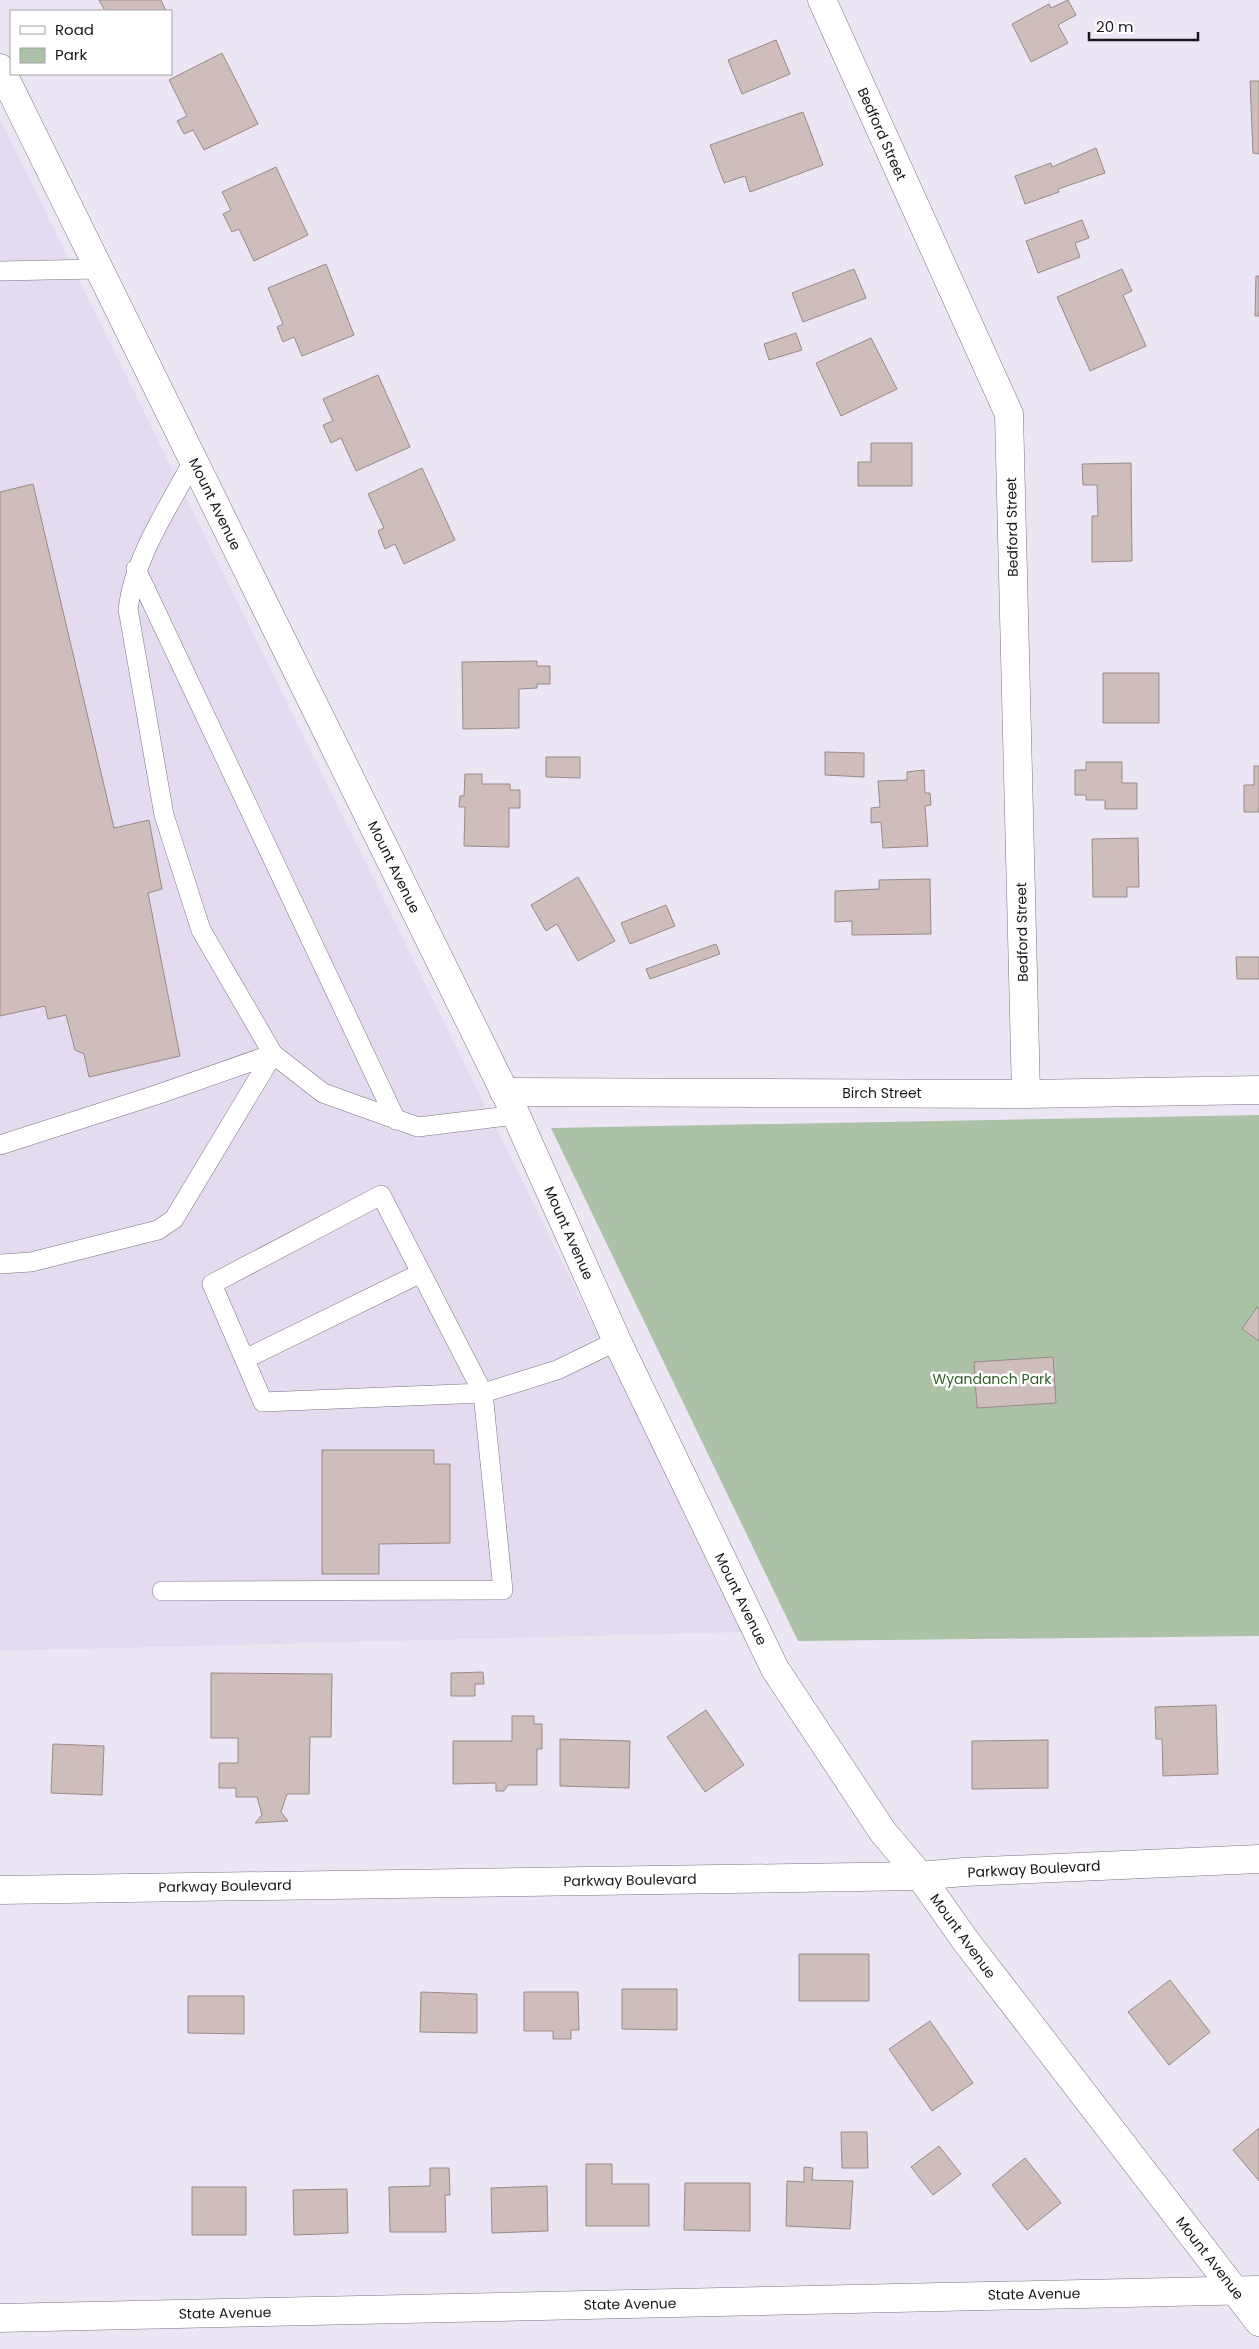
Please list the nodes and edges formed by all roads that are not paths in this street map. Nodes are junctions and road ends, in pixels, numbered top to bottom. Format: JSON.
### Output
{"nodes":[{"id":1,"x":822,"y":0,"type":"edge"},
{"id":2,"x":0,"y":68,"type":"edge"},
{"id":3,"x":99,"y":269,"type":"junction"},
{"id":4,"x":0,"y":271,"type":"edge"},
{"id":5,"x":194,"y":461,"type":"junction"},
{"id":6,"x":136,"y":569,"type":"junction"},
{"id":7,"x":273,"y":1054,"type":"junction"},
{"id":8,"x":1259,"y":1090,"type":"edge"},
{"id":9,"x":1026,"y":1094,"type":"junction"},
{"id":10,"x":510,"y":1104,"type":"junction"},
{"id":11,"x":396,"y":1120,"type":"junction"},
{"id":12,"x":0,"y":1145,"type":"edge"},
{"id":13,"x":0,"y":1264,"type":"edge"},
{"id":14,"x":421,"y":1273,"type":"junction"},
{"id":15,"x":616,"y":1341,"type":"junction"},
{"id":16,"x":245,"y":1359,"type":"junction"},
{"id":17,"x":483,"y":1393,"type":"junction"},
{"id":18,"x":162,"y":1591,"type":"dead end"},
{"id":19,"x":1259,"y":1859,"type":"edge"},
{"id":20,"x":920,"y":1876,"type":"junction"},
{"id":21,"x":0,"y":1890,"type":"edge"},
{"id":22,"x":1247,"y":2290,"type":"edge"},
{"id":23,"x":0,"y":2318,"type":"edge"},
{"id":24,"x":1259,"y":2322,"type":"edge"}],
"edges":[{"from":1,"to":9,"type":"street","name":"Bedford Street"},
{"from":2,"to":3,"type":"street","name":"Mount Avenue"},
{"from":3,"to":4,"type":"lane"},
{"from":3,"to":5,"type":"street","name":"Mount Avenue"},
{"from":5,"to":6,"type":"lane"},
{"from":5,"to":10,"type":"street","name":"Mount Avenue"},
{"from":6,"to":7,"type":"lane"},
{"from":6,"to":11,"type":"lane"},
{"from":7,"to":11,"type":"lane"},
{"from":7,"to":12,"type":"lane"},
{"from":7,"to":13,"type":"lane"},
{"from":8,"to":9,"type":"street","name":"Birch Street"},
{"from":9,"to":10,"type":"street","name":"Birch Street"},
{"from":10,"to":11,"type":"lane"},
{"from":10,"to":15,"type":"street","name":"Mount Avenue"},
{"from":14,"to":16,"type":"lane"},
{"from":14,"to":16,"type":"lane"},
{"from":14,"to":17,"type":"lane"},
{"from":15,"to":17,"type":"lane"},
{"from":15,"to":20,"type":"street","name":"Mount Avenue"},
{"from":16,"to":17,"type":"lane"},
{"from":17,"to":18,"type":"lane"},
{"from":19,"to":20,"type":"street","name":"Parkway Boulevard"},
{"from":20,"to":21,"type":"street","name":"Parkway Boulevard"},
{"from":20,"to":22,"type":"street","name":"Mount Avenue"},
{"from":22,"to":23,"type":"street","name":"State Avenue"},
{"from":22,"to":24,"type":"street","name":"Mount Avenue"}]}
